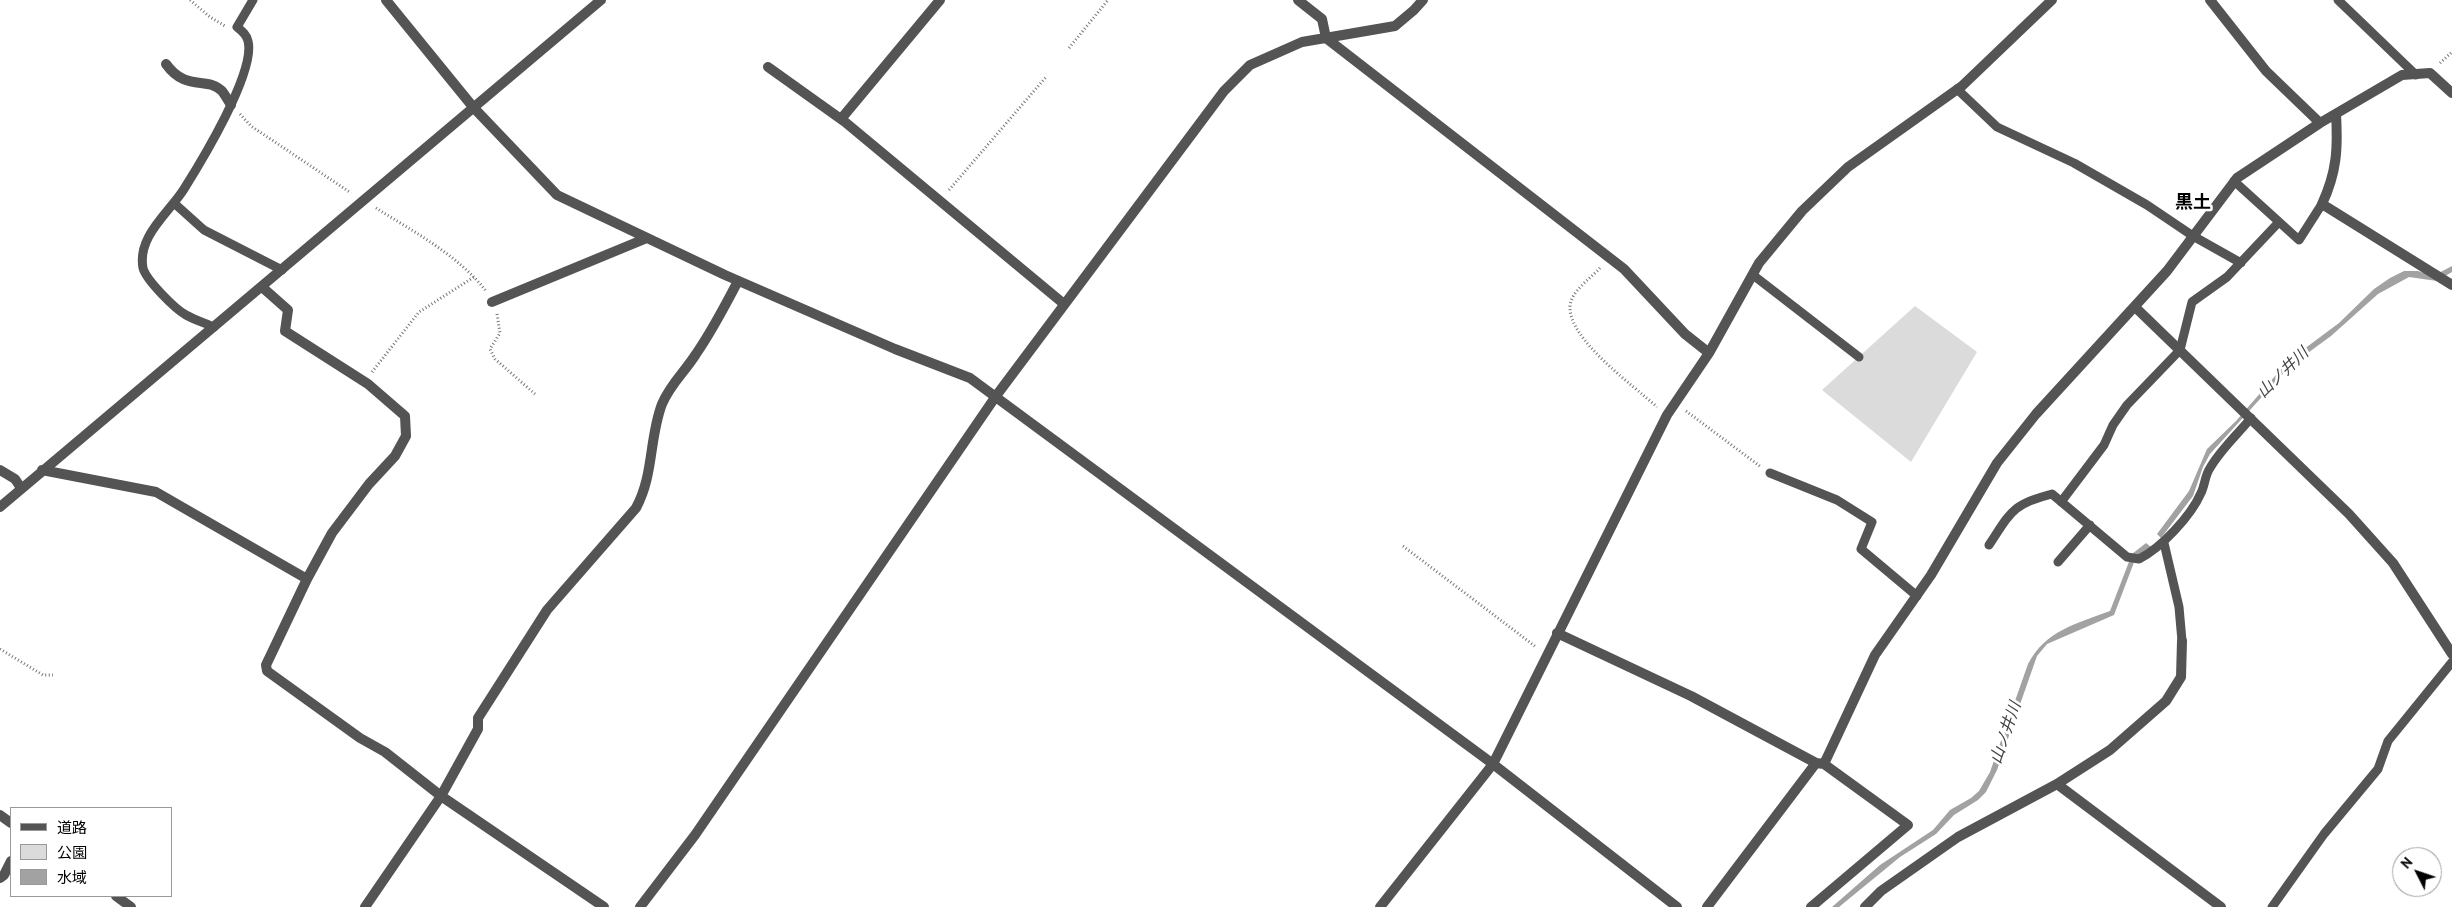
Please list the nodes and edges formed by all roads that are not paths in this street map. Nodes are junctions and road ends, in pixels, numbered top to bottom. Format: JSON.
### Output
{"nodes":[{"id":1,"x":253,"y":0,"type":"edge"},
{"id":2,"x":386,"y":0,"type":"edge"},
{"id":3,"x":601,"y":0,"type":"edge"},
{"id":4,"x":940,"y":0,"type":"edge"},
{"id":5,"x":1298,"y":0,"type":"edge"},
{"id":6,"x":1423,"y":0,"type":"edge"},
{"id":7,"x":2052,"y":0,"type":"edge"},
{"id":8,"x":2210,"y":0,"type":"edge"},
{"id":9,"x":2338,"y":0,"type":"edge"},
{"id":10,"x":1326,"y":38,"type":"junction"},
{"id":11,"x":166,"y":64,"type":"dead end"},
{"id":12,"x":768,"y":67,"type":"dead end"},
{"id":13,"x":2416,"y":75,"type":"junction"},
{"id":14,"x":1957,"y":89,"type":"junction"},
{"id":15,"x":2452,"y":93,"type":"edge"},
{"id":16,"x":231,"y":105,"type":"junction"},
{"id":17,"x":472,"y":107,"type":"junction"},
{"id":18,"x":2336,"y":114,"type":"junction"},
{"id":19,"x":842,"y":119,"type":"junction"},
{"id":20,"x":2320,"y":123,"type":"junction"},
{"id":21,"x":2234,"y":181,"type":"junction"},
{"id":22,"x":174,"y":204,"type":"junction"},
{"id":23,"x":2322,"y":204,"type":"junction"},
{"id":24,"x":2278,"y":223,"type":"junction"},
{"id":25,"x":2193,"y":236,"type":"junction"},
{"id":26,"x":647,"y":238,"type":"junction"},
{"id":27,"x":2241,"y":263,"type":"junction"},
{"id":28,"x":282,"y":270,"type":"junction"},
{"id":29,"x":1753,"y":275,"type":"junction"},
{"id":30,"x":738,"y":281,"type":"junction"},
{"id":31,"x":2452,"y":285,"type":"edge"},
{"id":32,"x":262,"y":287,"type":"junction"},
{"id":33,"x":492,"y":302,"type":"road end"},
{"id":34,"x":1064,"y":304,"type":"junction"},
{"id":35,"x":2135,"y":307,"type":"junction"},
{"id":36,"x":214,"y":327,"type":"junction"},
{"id":37,"x":2180,"y":350,"type":"junction"},
{"id":38,"x":1709,"y":353,"type":"junction"},
{"id":39,"x":1859,"y":357,"type":"dead end"},
{"id":40,"x":996,"y":396,"type":"junction"},
{"id":41,"x":2251,"y":418,"type":"junction"},
{"id":42,"x":0,"y":470,"type":"edge"},
{"id":43,"x":42,"y":470,"type":"junction"},
{"id":44,"x":1770,"y":473,"type":"road end"},
{"id":45,"x":22,"y":488,"type":"junction"},
{"id":46,"x":2061,"y":502,"type":"junction"},
{"id":47,"x":0,"y":507,"type":"edge"},
{"id":48,"x":2090,"y":525,"type":"junction"},
{"id":49,"x":2164,"y":543,"type":"junction"},
{"id":50,"x":1989,"y":545,"type":"dead end"},
{"id":51,"x":2058,"y":562,"type":"dead end"},
{"id":52,"x":307,"y":579,"type":"junction"},
{"id":53,"x":1917,"y":596,"type":"junction"},
{"id":54,"x":1557,"y":633,"type":"junction"},
{"id":55,"x":2182,"y":641,"type":"joint"},
{"id":56,"x":2452,"y":654,"type":"edge"},
{"id":57,"x":2452,"y":662,"type":"edge"},
{"id":58,"x":1493,"y":764,"type":"junction"},
{"id":59,"x":1820,"y":764,"type":"junction"},
{"id":60,"x":2057,"y":784,"type":"junction"},
{"id":61,"x":441,"y":796,"type":"junction"},
{"id":62,"x":10,"y":863,"type":"edge"},
{"id":63,"x":0,"y":878,"type":"edge"},
{"id":64,"x":117,"y":897,"type":"edge"},
{"id":65,"x":131,"y":907,"type":"edge"},
{"id":66,"x":365,"y":907,"type":"edge"},
{"id":67,"x":604,"y":907,"type":"edge"},
{"id":68,"x":640,"y":907,"type":"edge"},
{"id":69,"x":1380,"y":907,"type":"edge"},
{"id":70,"x":1677,"y":907,"type":"edge"},
{"id":71,"x":1707,"y":907,"type":"edge"},
{"id":72,"x":1811,"y":907,"type":"edge"},
{"id":73,"x":1865,"y":907,"type":"edge"},
{"id":74,"x":2221,"y":907,"type":"edge"},
{"id":75,"x":2272,"y":907,"type":"edge"}],
"edges":[{"from":1,"to":16,"type":"lane"},
{"from":2,"to":17,"type":"street"},
{"from":3,"to":17,"type":"street"},
{"from":4,"to":19,"type":"street"},
{"from":5,"to":10,"type":"street"},
{"from":6,"to":10,"type":"street"},
{"from":7,"to":14,"type":"street"},
{"from":8,"to":20,"type":"street"},
{"from":9,"to":13,"type":"lane"},
{"from":10,"to":34,"type":"street"},
{"from":10,"to":38,"type":"street"},
{"from":11,"to":16,"type":"street"},
{"from":12,"to":19,"type":"street"},
{"from":13,"to":15,"type":"street"},
{"from":13,"to":18,"type":"street"},
{"from":14,"to":25,"type":"lane"},
{"from":14,"to":29,"type":"street"},
{"from":16,"to":22,"type":"lane"},
{"from":17,"to":26,"type":"street"},
{"from":17,"to":28,"type":"street"},
{"from":18,"to":20,"type":"street"},
{"from":18,"to":23,"type":"street"},
{"from":19,"to":34,"type":"street"},
{"from":20,"to":21,"type":"street"},
{"from":21,"to":24,"type":"lane"},
{"from":21,"to":25,"type":"street"},
{"from":22,"to":28,"type":"lane"},
{"from":22,"to":36,"type":"lane"},
{"from":23,"to":24,"type":"lane"},
{"from":23,"to":31,"type":"street"},
{"from":24,"to":27,"type":"lane"},
{"from":25,"to":27,"type":"lane"},
{"from":25,"to":35,"type":"street"},
{"from":26,"to":30,"type":"street"},
{"from":26,"to":33,"type":"street"},
{"from":27,"to":37,"type":"lane"},
{"from":28,"to":32,"type":"street"},
{"from":29,"to":38,"type":"street"},
{"from":29,"to":39,"type":"lane"},
{"from":30,"to":40,"type":"street"},
{"from":30,"to":61,"type":"street"},
{"from":32,"to":36,"type":"street"},
{"from":32,"to":52,"type":"street"},
{"from":34,"to":40,"type":"street"},
{"from":35,"to":37,"type":"street"},
{"from":35,"to":53,"type":"street"},
{"from":36,"to":43,"type":"street"},
{"from":37,"to":41,"type":"street"},
{"from":37,"to":46,"type":"lane"},
{"from":38,"to":54,"type":"street"},
{"from":40,"to":58,"type":"street"},
{"from":40,"to":68,"type":"street"},
{"from":41,"to":49,"type":"lane"},
{"from":41,"to":56,"type":"street"},
{"from":42,"to":45,"type":"street"},
{"from":43,"to":45,"type":"street"},
{"from":43,"to":52,"type":"street"},
{"from":44,"to":53,"type":"lane"},
{"from":45,"to":47,"type":"street"},
{"from":46,"to":48,"type":"lane"},
{"from":46,"to":50,"type":"lane"},
{"from":48,"to":49,"type":"lane"},
{"from":48,"to":51,"type":"lane"},
{"from":49,"to":55,"type":"lane"},
{"from":52,"to":61,"type":"street"},
{"from":53,"to":59,"type":"street"},
{"from":54,"to":58,"type":"street"},
{"from":54,"to":59,"type":"street"},
{"from":55,"to":60,"type":"street"},
{"from":57,"to":75,"type":"lane"},
{"from":58,"to":69,"type":"street"},
{"from":58,"to":70,"type":"street"},
{"from":59,"to":71,"type":"street"},
{"from":59,"to":72,"type":"street"},
{"from":60,"to":73,"type":"street"},
{"from":60,"to":74,"type":"street"},
{"from":61,"to":66,"type":"street"},
{"from":61,"to":67,"type":"street"},
{"from":62,"to":63,"type":"street"},
{"from":64,"to":65,"type":"street"}]}
